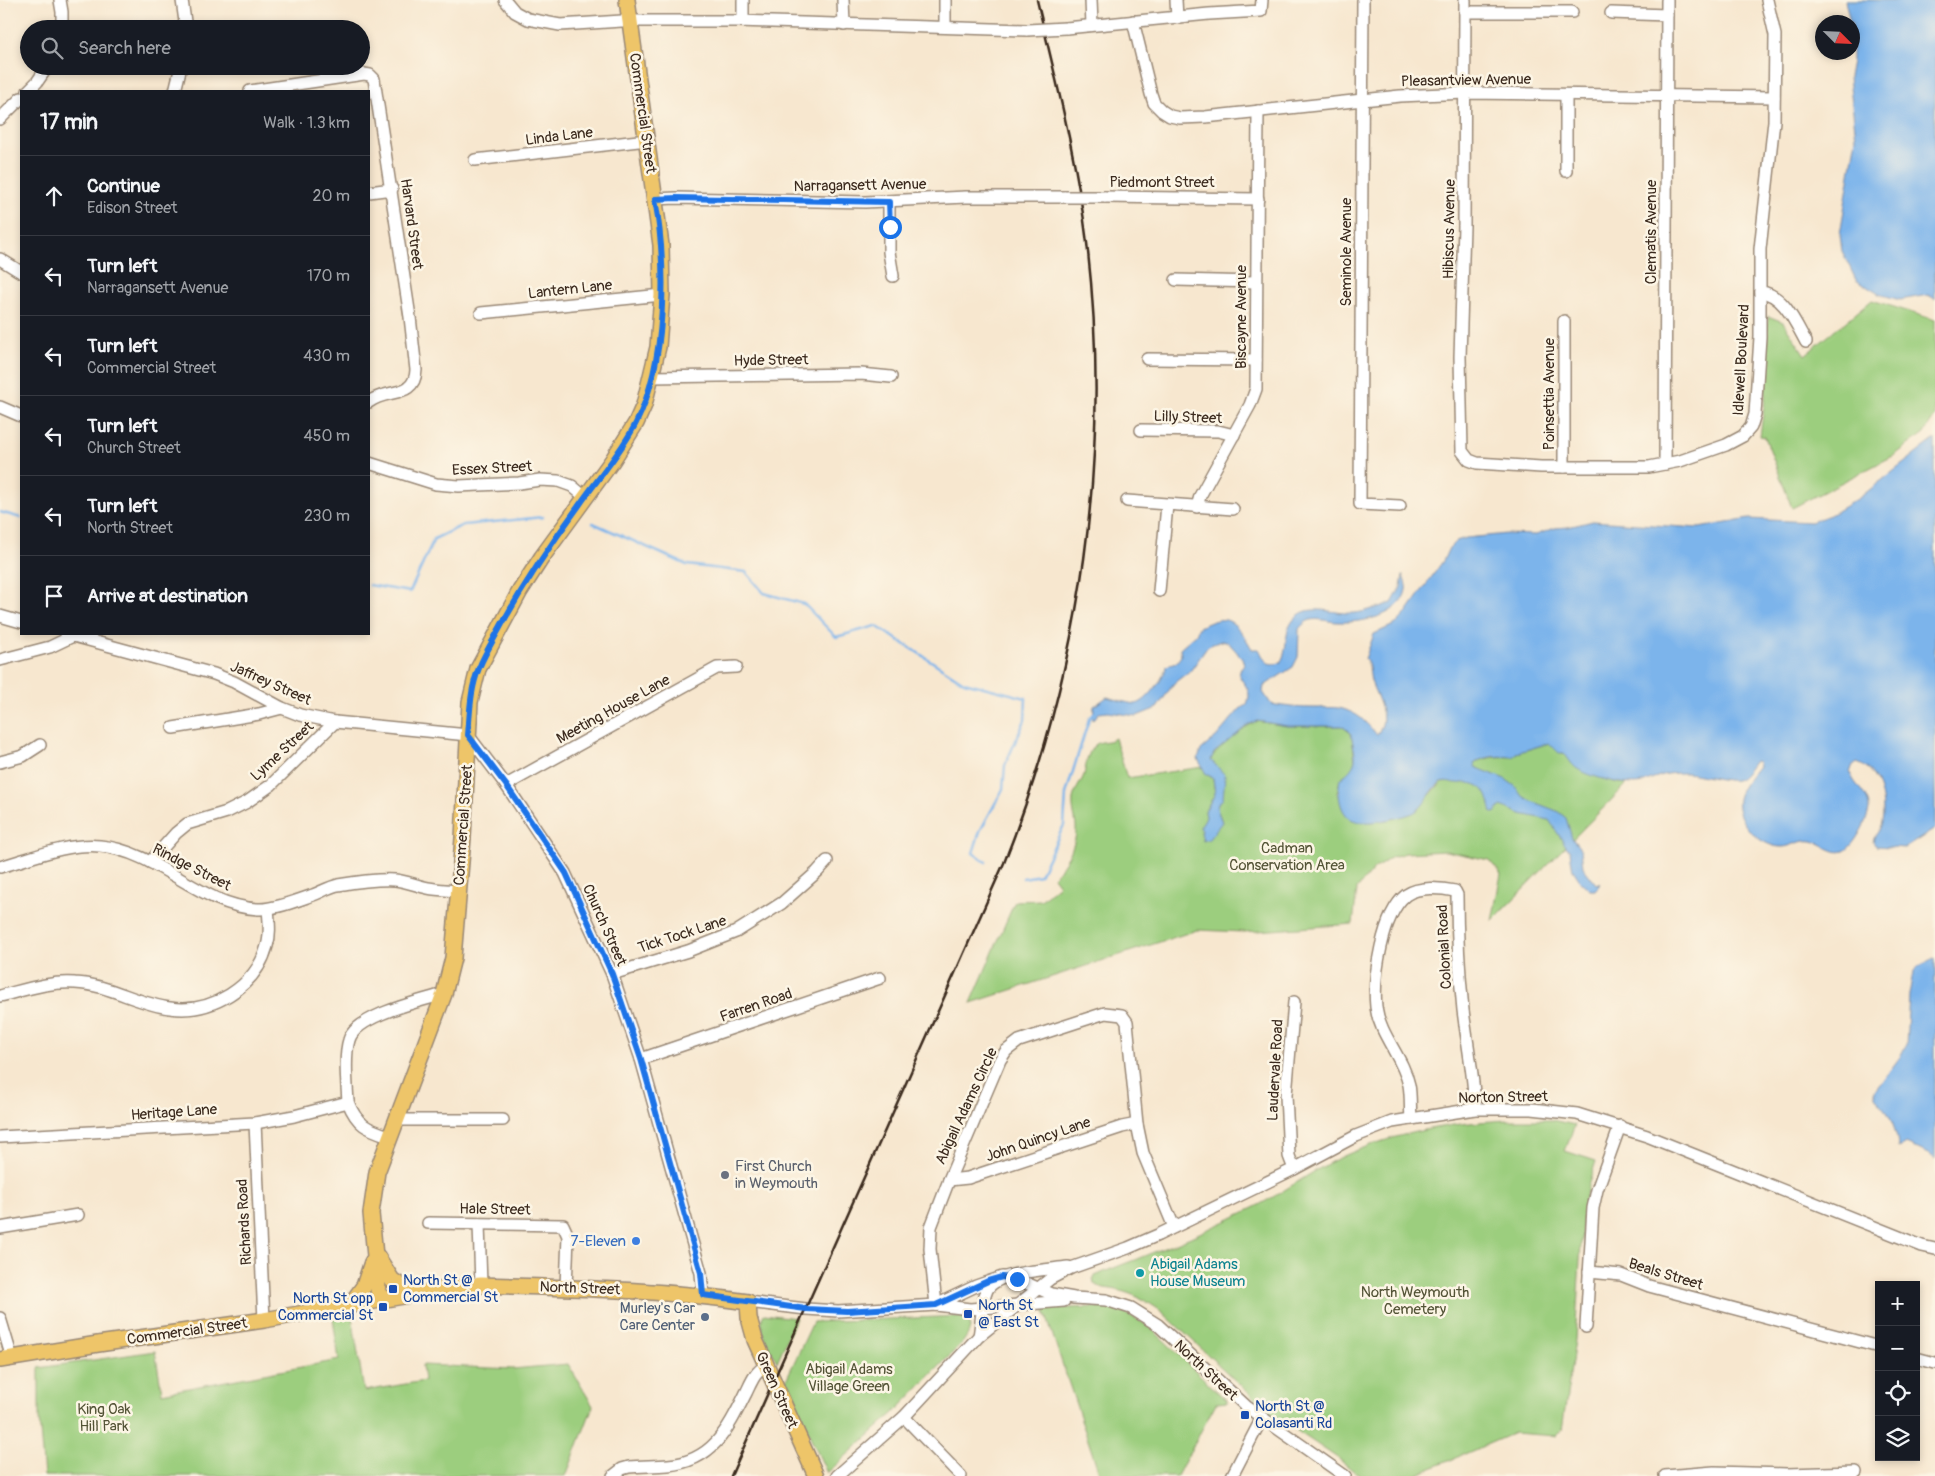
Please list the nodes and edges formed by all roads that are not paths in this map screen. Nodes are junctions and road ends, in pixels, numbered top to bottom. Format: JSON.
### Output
{"nodes":[{"id":1,"x":60,"y":0,"type":"edge"},
{"id":2,"x":182,"y":0,"type":"edge"},
{"id":3,"x":505,"y":0,"type":"edge"},
{"id":4,"x":627,"y":0,"type":"edge"},
{"id":5,"x":743,"y":0,"type":"edge"},
{"id":6,"x":843,"y":0,"type":"edge"},
{"id":7,"x":945,"y":0,"type":"edge"},
{"id":8,"x":1091,"y":0,"type":"edge"},
{"id":9,"x":1176,"y":0,"type":"edge"},
{"id":10,"x":1363,"y":0,"type":"edge"},
{"id":11,"x":1465,"y":0,"type":"edge"},
{"id":12,"x":1667,"y":0,"type":"edge"},
{"id":13,"x":1767,"y":0,"type":"edge"},
{"id":14,"x":1262,"y":6,"type":"edge"},
{"id":15,"x":1464,"y":12,"type":"junction"},
{"id":16,"x":1572,"y":12,"type":"dead end"},
{"id":17,"x":1611,"y":13,"type":"dead end"},
{"id":18,"x":1666,"y":15,"type":"junction"},
{"id":19,"x":1177,"y":18,"type":"junction"},
{"id":20,"x":62,"y":20,"type":"edge"},
{"id":21,"x":185,"y":20,"type":"edge"},
{"id":22,"x":630,"y":21,"type":"junction"},
{"id":23,"x":743,"y":21,"type":"junction"},
{"id":24,"x":1133,"y":21,"type":"junction"},
{"id":25,"x":844,"y":25,"type":"junction"},
{"id":26,"x":1092,"y":25,"type":"junction"},
{"id":27,"x":945,"y":27,"type":"junction"},
{"id":28,"x":41,"y":75,"type":"edge"},
{"id":29,"x":179,"y":75,"type":"edge"},
{"id":30,"x":357,"y":75,"type":"edge"},
{"id":31,"x":368,"y":75,"type":"edge"},
{"id":32,"x":29,"y":90,"type":"edge"},
{"id":33,"x":175,"y":90,"type":"edge"},
{"id":34,"x":257,"y":90,"type":"edge"},
{"id":35,"x":1465,"y":93,"type":"junction"},
{"id":36,"x":1566,"y":95,"type":"junction"},
{"id":37,"x":1667,"y":96,"type":"junction"},
{"id":38,"x":1774,"y":97,"type":"junction"},
{"id":39,"x":20,"y":99,"type":"edge"},
{"id":40,"x":1362,"y":99,"type":"junction"},
{"id":41,"x":1258,"y":112,"type":"junction"},
{"id":42,"x":0,"y":118,"type":"edge"},
{"id":43,"x":646,"y":140,"type":"junction"},
{"id":44,"x":475,"y":160,"type":"dead end"},
{"id":45,"x":1566,"y":170,"type":"dead end"},
{"id":46,"x":392,"y":189,"type":"junction"},
{"id":47,"x":370,"y":192,"type":"edge"},
{"id":48,"x":1065,"y":197,"type":"joint"},
{"id":49,"x":655,"y":199,"type":"junction"},
{"id":50,"x":1258,"y":199,"type":"junction"},
{"id":51,"x":889,"y":202,"type":"junction"},
{"id":52,"x":0,"y":259,"type":"edge"},
{"id":53,"x":20,"y":271,"type":"edge"},
{"id":54,"x":893,"y":276,"type":"dead end"},
{"id":55,"x":1176,"y":280,"type":"dead end"},
{"id":56,"x":1256,"y":282,"type":"junction"},
{"id":57,"x":1760,"y":292,"type":"junction"},
{"id":58,"x":662,"y":295,"type":"junction"},
{"id":59,"x":481,"y":313,"type":"dead end"},
{"id":60,"x":1564,"y":321,"type":"dead end"},
{"id":61,"x":1806,"y":342,"type":"dead end"},
{"id":62,"x":1147,"y":359,"type":"dead end"},
{"id":63,"x":1256,"y":360,"type":"junction"},
{"id":64,"x":651,"y":377,"type":"junction"},
{"id":65,"x":892,"y":377,"type":"dead end"},
{"id":66,"x":370,"y":401,"type":"edge"},
{"id":67,"x":0,"y":407,"type":"edge"},
{"id":68,"x":20,"y":416,"type":"edge"},
{"id":69,"x":1141,"y":430,"type":"dead end"},
{"id":70,"x":1234,"y":435,"type":"junction"},
{"id":71,"x":1466,"y":458,"type":"joint"},
{"id":72,"x":370,"y":463,"type":"edge"},
{"id":73,"x":1665,"y":464,"type":"junction"},
{"id":74,"x":1564,"y":467,"type":"junction"},
{"id":75,"x":585,"y":496,"type":"junction"},
{"id":76,"x":1127,"y":501,"type":"dead end"},
{"id":77,"x":1167,"y":505,"type":"junction"},
{"id":78,"x":1400,"y":506,"type":"dead end"},
{"id":79,"x":1197,"y":507,"type":"junction"},
{"id":80,"x":1233,"y":509,"type":"dead end"},
{"id":81,"x":1159,"y":591,"type":"dead end"},
{"id":82,"x":0,"y":616,"type":"edge"},
{"id":83,"x":20,"y":622,"type":"edge"},
{"id":84,"x":69,"y":635,"type":"edge"},
{"id":85,"x":0,"y":660,"type":"edge"},
{"id":86,"x":736,"y":667,"type":"dead end"},
{"id":87,"x":282,"y":708,"type":"junction"},
{"id":88,"x":335,"y":722,"type":"junction"},
{"id":89,"x":174,"y":728,"type":"dead end"},
{"id":90,"x":468,"y":735,"type":"junction"},
{"id":91,"x":40,"y":745,"type":"dead end"},
{"id":92,"x":0,"y":762,"type":"edge"},
{"id":93,"x":506,"y":785,"type":"junction"},
{"id":94,"x":827,"y":861,"type":"dead end"},
{"id":95,"x":150,"y":862,"type":"junction"},
{"id":96,"x":0,"y":866,"type":"edge"},
{"id":97,"x":458,"y":891,"type":"junction"},
{"id":98,"x":268,"y":908,"type":"junction"},
{"id":99,"x":612,"y":974,"type":"junction"},
{"id":100,"x":880,"y":978,"type":"dead end"},
{"id":101,"x":444,"y":994,"type":"junction"},
{"id":102,"x":0,"y":996,"type":"edge"},
{"id":103,"x":1294,"y":1002,"type":"dead end"},
{"id":104,"x":641,"y":1059,"type":"junction"},
{"id":105,"x":348,"y":1102,"type":"junction"},
{"id":106,"x":1475,"y":1109,"type":"junction"},
{"id":107,"x":1410,"y":1119,"type":"junction"},
{"id":108,"x":395,"y":1120,"type":"junction"},
{"id":109,"x":503,"y":1120,"type":"dead end"},
{"id":110,"x":255,"y":1122,"type":"junction"},
{"id":111,"x":1137,"y":1124,"type":"junction"},
{"id":112,"x":1620,"y":1126,"type":"junction"},
{"id":113,"x":390,"y":1136,"type":"junction"},
{"id":114,"x":0,"y":1137,"type":"edge"},
{"id":115,"x":1294,"y":1169,"type":"junction"},
{"id":116,"x":949,"y":1180,"type":"junction"},
{"id":117,"x":78,"y":1215,"type":"dead end"},
{"id":118,"x":428,"y":1223,"type":"dead end"},
{"id":119,"x":479,"y":1224,"type":"junction"},
{"id":120,"x":1174,"y":1227,"type":"junction"},
{"id":121,"x":0,"y":1228,"type":"edge"},
{"id":122,"x":1935,"y":1249,"type":"edge"},
{"id":123,"x":375,"y":1253,"type":"junction"},
{"id":124,"x":1079,"y":1264,"type":"junction"},
{"id":125,"x":1589,"y":1272,"type":"junction"},
{"id":126,"x":1002,"y":1277,"type":"junction"},
{"id":127,"x":480,"y":1285,"type":"junction"},
{"id":128,"x":566,"y":1288,"type":"junction"},
{"id":129,"x":1037,"y":1289,"type":"junction"},
{"id":130,"x":413,"y":1294,"type":"junction"},
{"id":131,"x":703,"y":1295,"type":"junction"},
{"id":132,"x":1086,"y":1299,"type":"junction"},
{"id":133,"x":376,"y":1300,"type":"junction"},
{"id":134,"x":748,"y":1302,"type":"junction"},
{"id":135,"x":350,"y":1304,"type":"junction"},
{"id":136,"x":936,"y":1305,"type":"junction"},
{"id":137,"x":1020,"y":1305,"type":"junction"},
{"id":138,"x":984,"y":1308,"type":"junction"},
{"id":139,"x":0,"y":1318,"type":"edge"},
{"id":140,"x":264,"y":1320,"type":"junction"},
{"id":141,"x":1586,"y":1327,"type":"dead end"},
{"id":142,"x":979,"y":1336,"type":"junction"},
{"id":143,"x":1875,"y":1346,"type":"edge"},
{"id":144,"x":6,"y":1359,"type":"edge"},
{"id":145,"x":1920,"y":1359,"type":"edge"},
{"id":146,"x":1935,"y":1363,"type":"edge"},
{"id":147,"x":766,"y":1366,"type":"junction"},
{"id":148,"x":904,"y":1417,"type":"junction"},
{"id":149,"x":1262,"y":1418,"type":"junction"},
{"id":150,"x":1856,"y":1472,"type":"dead end"},
{"id":151,"x":613,"y":1476,"type":"edge"},
{"id":152,"x":816,"y":1476,"type":"edge"},
{"id":153,"x":836,"y":1476,"type":"edge"},
{"id":154,"x":961,"y":1476,"type":"edge"},
{"id":155,"x":1232,"y":1476,"type":"edge"},
{"id":156,"x":1345,"y":1476,"type":"edge"},
{"id":157,"x":1665,"y":1476,"type":"edge"}],
"edges":[{"from":1,"to":20,"type":"street"},
{"from":2,"to":21,"type":"street"},
{"from":3,"to":22,"type":"street"},
{"from":4,"to":22,"type":"main road","name":"Commercial Street"},
{"from":5,"to":23,"type":"street"},
{"from":6,"to":25,"type":"street"},
{"from":7,"to":27,"type":"street"},
{"from":8,"to":26,"type":"street"},
{"from":9,"to":19,"type":"street"},
{"from":10,"to":40,"type":"street","name":"Seminole Avenue"},
{"from":11,"to":15,"type":"street","name":"Hibiscus Avenue"},
{"from":12,"to":18,"type":"street","name":"Clematis Avenue"},
{"from":13,"to":38,"type":"street","name":"Idlewell Boulevard"},
{"from":14,"to":19,"type":"street"},
{"from":15,"to":16,"type":"street"},
{"from":15,"to":35,"type":"street","name":"Hibiscus Avenue"},
{"from":17,"to":18,"type":"street"},
{"from":18,"to":37,"type":"street","name":"Clematis Avenue"},
{"from":19,"to":24,"type":"street"},
{"from":22,"to":23,"type":"street"},
{"from":22,"to":43,"type":"main road","name":"Commercial Street"},
{"from":23,"to":25,"type":"street"},
{"from":24,"to":26,"type":"street"},
{"from":24,"to":41,"type":"street","name":"Pleasantview Avenue"},
{"from":25,"to":27,"type":"street"},
{"from":26,"to":27,"type":"street","bridge":true},
{"from":28,"to":32,"type":"street"},
{"from":29,"to":33,"type":"street"},
{"from":30,"to":34,"type":"street","name":"Harvard Street"},
{"from":31,"to":46,"type":"street","name":"Harvard Street"},
{"from":35,"to":36,"type":"street","name":"Pleasantview Avenue"},
{"from":35,"to":40,"type":"street","name":"Pleasantview Avenue"},
{"from":35,"to":71,"type":"street","name":"Hibiscus Avenue"},
{"from":36,"to":37,"type":"street","name":"Pleasantview Avenue"},
{"from":36,"to":45,"type":"street"},
{"from":37,"to":38,"type":"street","name":"Pleasantview Avenue"},
{"from":37,"to":73,"type":"street","name":"Clematis Avenue"},
{"from":38,"to":57,"type":"street","name":"Idlewell Boulevard"},
{"from":39,"to":42,"type":"street"},
{"from":40,"to":41,"type":"street","name":"Pleasantview Avenue"},
{"from":40,"to":78,"type":"street","name":"Seminole Avenue"},
{"from":41,"to":50,"type":"street","name":"Biscayne Avenue"},
{"from":43,"to":44,"type":"street","name":"Linda Lane"},
{"from":43,"to":49,"type":"main road","name":"Commercial Street"},
{"from":46,"to":47,"type":"street"},
{"from":46,"to":66,"type":"street","name":"Harvard Street"},
{"from":48,"to":50,"type":"street","name":"Piedmont Street","bridge":true},
{"from":48,"to":51,"type":"street","name":"Narragansett Avenue"},
{"from":49,"to":51,"type":"street","name":"Narragansett Avenue"},
{"from":49,"to":58,"type":"main road","name":"Commercial Street"},
{"from":50,"to":56,"type":"street","name":"Biscayne Avenue"},
{"from":51,"to":54,"type":"street"},
{"from":52,"to":53,"type":"street"},
{"from":55,"to":56,"type":"street"},
{"from":56,"to":63,"type":"street","name":"Biscayne Avenue"},
{"from":57,"to":61,"type":"street"},
{"from":57,"to":73,"type":"street","name":"Idlewell Boulevard"},
{"from":58,"to":59,"type":"street","name":"Lantern Lane"},
{"from":58,"to":64,"type":"main road","name":"Commercial Street"},
{"from":60,"to":74,"type":"street","name":"Poinsettia Avenue"},
{"from":62,"to":63,"type":"street"},
{"from":63,"to":70,"type":"street","name":"Biscayne Avenue"},
{"from":64,"to":65,"type":"street","name":"Hyde Street"},
{"from":64,"to":75,"type":"main road","name":"Commercial Street"},
{"from":67,"to":68,"type":"street"},
{"from":69,"to":70,"type":"street","name":"Lilly Street"},
{"from":70,"to":79,"type":"street","name":"Biscayne Avenue"},
{"from":71,"to":74,"type":"street","name":"Idlewell Boulevard"},
{"from":72,"to":75,"type":"street","name":"Essex Street"},
{"from":73,"to":74,"type":"street","name":"Idlewell Boulevard"},
{"from":75,"to":90,"type":"main road","name":"Commercial Street"},
{"from":76,"to":77,"type":"street"},
{"from":77,"to":79,"type":"street"},
{"from":77,"to":81,"type":"street"},
{"from":79,"to":80,"type":"street"},
{"from":82,"to":83,"type":"street"},
{"from":84,"to":85,"type":"street"},
{"from":84,"to":87,"type":"street","name":"Jaffrey Street"},
{"from":86,"to":93,"type":"street","name":"Meeting House Lane"},
{"from":87,"to":88,"type":"street","name":"Jaffrey Street"},
{"from":87,"to":89,"type":"street"},
{"from":88,"to":90,"type":"street","name":"Jaffrey Street"},
{"from":88,"to":95,"type":"street","name":"Lyme Street"},
{"from":90,"to":93,"type":"street","name":"Church Street"},
{"from":90,"to":97,"type":"main road","name":"Commercial Street"},
{"from":91,"to":92,"type":"street"},
{"from":93,"to":99,"type":"street","name":"Church Street"},
{"from":94,"to":99,"type":"street","name":"Tick Tock Lane"},
{"from":95,"to":96,"type":"street","name":"Rindge Street"},
{"from":95,"to":98,"type":"street","name":"Rindge Street"},
{"from":97,"to":98,"type":"street","name":"Rindge Street"},
{"from":97,"to":101,"type":"main road","name":"Commercial Street"},
{"from":98,"to":102,"type":"street"},
{"from":99,"to":104,"type":"street","name":"Church Street"},
{"from":100,"to":104,"type":"street","name":"Farren Road"},
{"from":101,"to":105,"type":"street"},
{"from":101,"to":108,"type":"main road","name":"Commercial Street"},
{"from":103,"to":115,"type":"street","name":"Laudervale Road"},
{"from":104,"to":131,"type":"street","name":"Church Street"},
{"from":105,"to":110,"type":"street","name":"Heritage Lane"},
{"from":105,"to":113,"type":"street"},
{"from":106,"to":107,"type":"street","name":"Norton Street"},
{"from":106,"to":107,"type":"street","name":"Colonial Road"},
{"from":106,"to":112,"type":"street","name":"Norton Street"},
{"from":107,"to":115,"type":"street","name":"Norton Street"},
{"from":108,"to":109,"type":"street"},
{"from":108,"to":113,"type":"main road","name":"Commercial Street"},
{"from":110,"to":114,"type":"street","name":"Heritage Lane"},
{"from":110,"to":140,"type":"street","name":"Richards Road"},
{"from":111,"to":116,"type":"street","name":"John Quincy Lane"},
{"from":111,"to":116,"type":"street","name":"Abigail Adams Circle"},
{"from":111,"to":120,"type":"street","name":"Abigail Adams Circle"},
{"from":112,"to":122,"type":"street","name":"Norton Street"},
{"from":112,"to":125,"type":"street"},
{"from":113,"to":123,"type":"main road","name":"Commercial Street"},
{"from":115,"to":120,"type":"street","name":"Norton Street"},
{"from":116,"to":136,"type":"street","name":"Abigail Adams Circle"},
{"from":117,"to":121,"type":"street"},
{"from":118,"to":119,"type":"street","name":"Hale Street"},
{"from":119,"to":127,"type":"street"},
{"from":119,"to":128,"type":"street","name":"Hale Street"},
{"from":120,"to":124,"type":"street","name":"Norton Street"},
{"from":123,"to":130,"type":"main road"},
{"from":123,"to":133,"type":"main road","name":"Commercial Street"},
{"from":123,"to":135,"type":"main road"},
{"from":124,"to":126,"type":"street","name":"Norton Street"},
{"from":124,"to":129,"type":"street","name":"Norton Street"},
{"from":125,"to":141,"type":"street"},
{"from":125,"to":143,"type":"street","name":"Beals Street"},
{"from":126,"to":129,"type":"street","name":"North Street"},
{"from":126,"to":136,"type":"street","name":"North Street"},
{"from":126,"to":138,"type":"street"},
{"from":127,"to":128,"type":"main road","name":"North Street"},
{"from":127,"to":130,"type":"main road","name":"North Street"},
{"from":128,"to":131,"type":"main road","name":"North Street"},
{"from":129,"to":132,"type":"street","name":"North Street"},
{"from":129,"to":137,"type":"street","name":"Norton Street"},
{"from":130,"to":133,"type":"main road","name":"North Street"},
{"from":131,"to":134,"type":"main road","name":"North Street"},
{"from":132,"to":137,"type":"street","name":"North Street"},
{"from":132,"to":149,"type":"street","name":"North Street"},
{"from":133,"to":135,"type":"main road","name":"Commercial Street"},
{"from":134,"to":136,"type":"street","name":"North Street"},
{"from":134,"to":147,"type":"main road","name":"Green Street"},
{"from":135,"to":140,"type":"main road","name":"Commercial Street"},
{"from":136,"to":138,"type":"street","name":"North Street"},
{"from":137,"to":138,"type":"street","name":"North Street"},
{"from":137,"to":142,"type":"street","name":"Norton Street"},
{"from":138,"to":142,"type":"street"},
{"from":139,"to":144,"type":"street"},
{"from":140,"to":144,"type":"main road","name":"Commercial Street"},
{"from":142,"to":148,"type":"street","name":"Norton Street"},
{"from":145,"to":146,"type":"street"},
{"from":147,"to":151,"type":"street"},
{"from":147,"to":152,"type":"main road","name":"Green Street"},
{"from":148,"to":153,"type":"street","name":"Norton Street"},
{"from":148,"to":154,"type":"street"},
{"from":149,"to":155,"type":"street"},
{"from":149,"to":156,"type":"street","name":"North Street"},
{"from":150,"to":157,"type":"street"}]}
